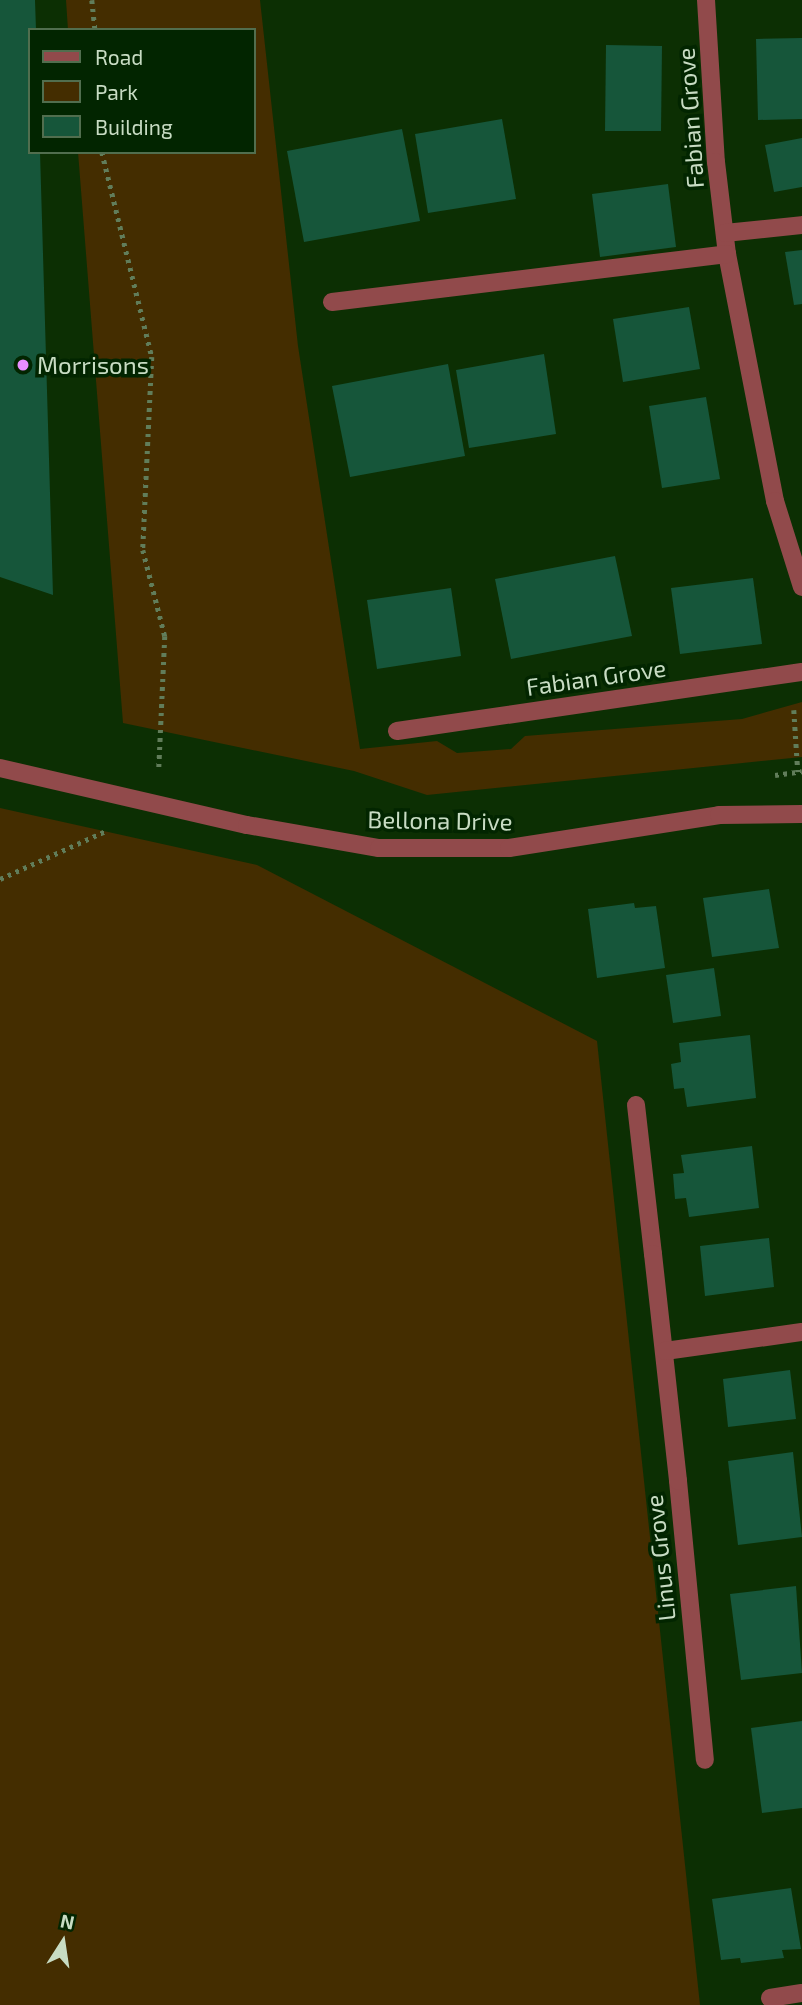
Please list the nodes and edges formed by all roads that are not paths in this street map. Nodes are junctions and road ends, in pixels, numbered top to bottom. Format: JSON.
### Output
{"nodes":[{"id":1,"x":706,"y":0,"type":"edge"},
{"id":2,"x":802,"y":225,"type":"edge"},
{"id":3,"x":725,"y":233,"type":"junction"},
{"id":4,"x":727,"y":254,"type":"junction"},
{"id":5,"x":332,"y":302,"type":"dead end"},
{"id":6,"x":802,"y":587,"type":"edge"},
{"id":7,"x":797,"y":673,"type":"edge"},
{"id":8,"x":397,"y":731,"type":"dead end"},
{"id":9,"x":0,"y":768,"type":"edge"},
{"id":10,"x":802,"y":814,"type":"edge"},
{"id":11,"x":636,"y":1105,"type":"dead end"},
{"id":12,"x":802,"y":1332,"type":"edge"},
{"id":13,"x":665,"y":1351,"type":"junction"},
{"id":14,"x":705,"y":1760,"type":"dead end"},
{"id":15,"x":802,"y":1993,"type":"edge"},
{"id":16,"x":770,"y":1998,"type":"dead end"}],
"edges":[{"from":1,"to":3,"type":"street","name":"Fabian Grove"},
{"from":2,"to":3,"type":"street"},
{"from":3,"to":4,"type":"street","name":"Fabian Grove"},
{"from":4,"to":5,"type":"street"},
{"from":4,"to":6,"type":"street","name":"Fabian Grove"},
{"from":7,"to":8,"type":"street","name":"Fabian Grove"},
{"from":9,"to":10,"type":"street","name":"Bellona Drive"},
{"from":11,"to":13,"type":"street","name":"Linus Grove"},
{"from":12,"to":13,"type":"street"},
{"from":13,"to":14,"type":"street","name":"Linus Grove"},
{"from":15,"to":16,"type":"street"}]}
